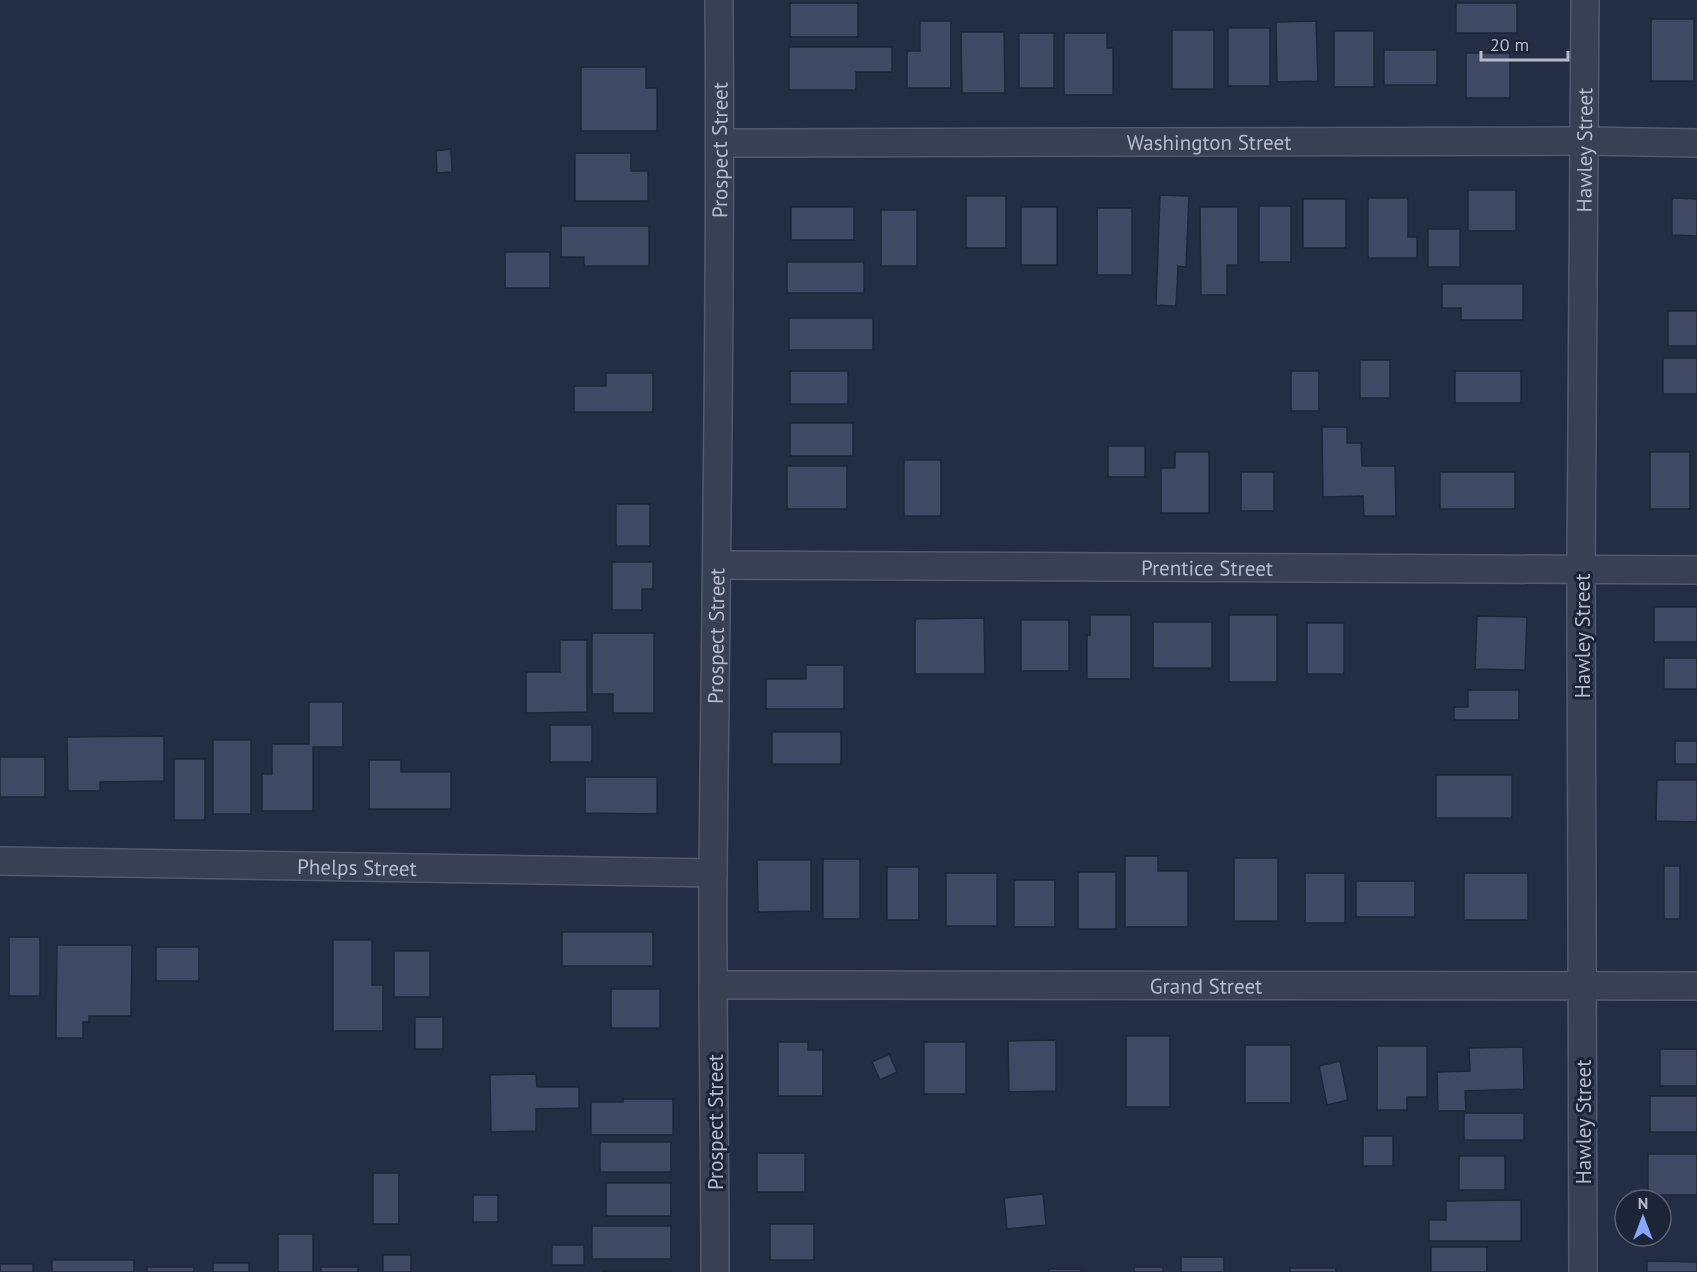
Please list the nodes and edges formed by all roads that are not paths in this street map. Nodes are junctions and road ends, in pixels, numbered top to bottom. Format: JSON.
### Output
{"nodes":[{"id":1,"x":718,"y":0,"type":"edge"},
{"id":2,"x":1585,"y":0,"type":"edge"},
{"id":3,"x":1586,"y":141,"type":"junction"},
{"id":4,"x":720,"y":143,"type":"junction"},
{"id":5,"x":1697,"y":143,"type":"edge"},
{"id":6,"x":718,"y":565,"type":"junction"},
{"id":7,"x":1697,"y":570,"type":"edge"},
{"id":8,"x":1581,"y":571,"type":"junction"},
{"id":9,"x":0,"y":861,"type":"edge"},
{"id":10,"x":713,"y":873,"type":"junction"},
{"id":11,"x":714,"y":986,"type":"junction"},
{"id":12,"x":1583,"y":986,"type":"junction"},
{"id":13,"x":1697,"y":986,"type":"edge"},
{"id":14,"x":715,"y":1272,"type":"edge"},
{"id":15,"x":1583,"y":1272,"type":"edge"}],
"edges":[{"from":1,"to":4,"type":"street","name":"Prospect Street"},
{"from":2,"to":3,"type":"street","name":"Hawley Street"},
{"from":3,"to":4,"type":"street","name":"Washington Street"},
{"from":3,"to":5,"type":"street","name":"Washington Street"},
{"from":3,"to":8,"type":"street","name":"Hawley Street"},
{"from":4,"to":6,"type":"street","name":"Prospect Street"},
{"from":6,"to":8,"type":"street","name":"Prentice Street"},
{"from":6,"to":10,"type":"street","name":"Prospect Street"},
{"from":7,"to":8,"type":"street","name":"Prentice Street"},
{"from":8,"to":12,"type":"street","name":"Hawley Street"},
{"from":9,"to":10,"type":"street","name":"Phelps Street"},
{"from":10,"to":11,"type":"street","name":"Prospect Street"},
{"from":11,"to":12,"type":"street","name":"Grand Street"},
{"from":11,"to":14,"type":"street","name":"Prospect Street"},
{"from":12,"to":13,"type":"street","name":"Grand Street"},
{"from":12,"to":15,"type":"street","name":"Hawley Street"}]}
